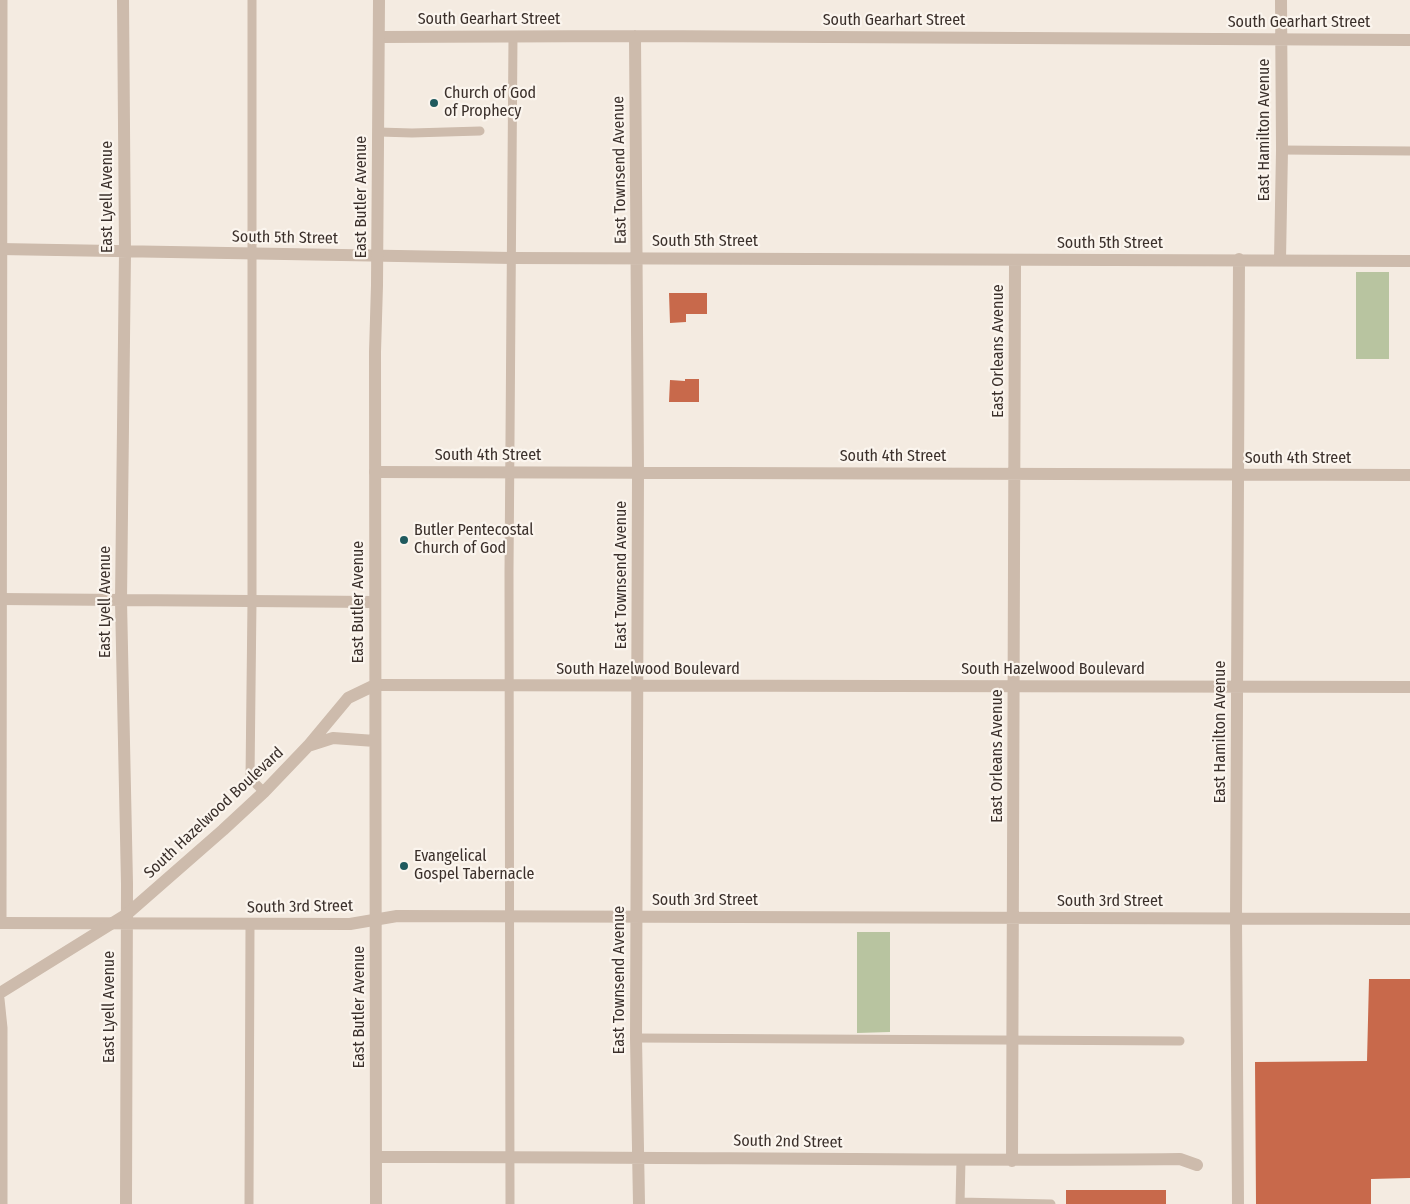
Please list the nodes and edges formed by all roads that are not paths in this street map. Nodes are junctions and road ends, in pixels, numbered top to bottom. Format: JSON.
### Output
{"nodes":[{"id":1,"x":3,"y":0,"type":"edge"},
{"id":2,"x":123,"y":0,"type":"edge"},
{"id":3,"x":252,"y":0,"type":"edge"},
{"id":4,"x":379,"y":0,"type":"edge"},
{"id":5,"x":1281,"y":0,"type":"edge"},
{"id":6,"x":513,"y":36,"type":"junction"},
{"id":7,"x":635,"y":36,"type":"junction"},
{"id":8,"x":378,"y":37,"type":"junction"},
{"id":9,"x":1280,"y":40,"type":"junction"},
{"id":10,"x":1410,"y":40,"type":"edge"},
{"id":11,"x":480,"y":131,"type":"dead end"},
{"id":12,"x":378,"y":132,"type":"junction"},
{"id":13,"x":1282,"y":150,"type":"junction"},
{"id":14,"x":1410,"y":151,"type":"edge"},
{"id":15,"x":1,"y":250,"type":"edge"},
{"id":16,"x":125,"y":252,"type":"junction"},
{"id":17,"x":251,"y":253,"type":"junction"},
{"id":18,"x":378,"y":257,"type":"junction"},
{"id":19,"x":512,"y":258,"type":"junction"},
{"id":20,"x":637,"y":258,"type":"junction"},
{"id":21,"x":1239,"y":260,"type":"junction"},
{"id":22,"x":1280,"y":260,"type":"junction"},
{"id":23,"x":1015,"y":261,"type":"junction"},
{"id":24,"x":1410,"y":261,"type":"edge"},
{"id":25,"x":375,"y":472,"type":"junction"},
{"id":26,"x":511,"y":472,"type":"junction"},
{"id":27,"x":638,"y":472,"type":"junction"},
{"id":28,"x":1015,"y":473,"type":"junction"},
{"id":29,"x":1238,"y":475,"type":"junction"},
{"id":30,"x":1410,"y":475,"type":"edge"},
{"id":31,"x":1,"y":599,"type":"edge"},
{"id":32,"x":121,"y":601,"type":"junction"},
{"id":33,"x":252,"y":602,"type":"junction"},
{"id":34,"x":375,"y":602,"type":"junction"},
{"id":35,"x":375,"y":684,"type":"junction"},
{"id":36,"x":510,"y":685,"type":"junction"},
{"id":37,"x":638,"y":686,"type":"junction"},
{"id":38,"x":1014,"y":686,"type":"junction"},
{"id":39,"x":1238,"y":686,"type":"junction"},
{"id":40,"x":1410,"y":687,"type":"edge"},
{"id":41,"x":375,"y":741,"type":"junction"},
{"id":42,"x":308,"y":746,"type":"junction"},
{"id":43,"x":264,"y":792,"type":"junction"},
{"id":44,"x":510,"y":917,"type":"junction"},
{"id":45,"x":637,"y":917,"type":"junction"},
{"id":46,"x":1013,"y":918,"type":"junction"},
{"id":47,"x":1236,"y":919,"type":"junction"},
{"id":48,"x":1410,"y":919,"type":"edge"},
{"id":49,"x":123,"y":920,"type":"junction"},
{"id":50,"x":375,"y":920,"type":"junction"},
{"id":51,"x":1,"y":923,"type":"edge"},
{"id":52,"x":250,"y":924,"type":"junction"},
{"id":53,"x":0,"y":993,"type":"edge"},
{"id":54,"x":0,"y":999,"type":"edge"},
{"id":55,"x":636,"y":1038,"type":"junction"},
{"id":56,"x":1013,"y":1040,"type":"junction"},
{"id":57,"x":1180,"y":1041,"type":"dead end"},
{"id":58,"x":510,"y":1156,"type":"junction"},
{"id":59,"x":377,"y":1157,"type":"junction"},
{"id":60,"x":637,"y":1157,"type":"junction"},
{"id":61,"x":961,"y":1160,"type":"junction"},
{"id":62,"x":1012,"y":1161,"type":"junction"},
{"id":63,"x":1197,"y":1165,"type":"dead end"},
{"id":64,"x":960,"y":1203,"type":"edge"},
{"id":65,"x":3,"y":1204,"type":"edge"},
{"id":66,"x":126,"y":1204,"type":"edge"},
{"id":67,"x":249,"y":1204,"type":"edge"},
{"id":68,"x":376,"y":1204,"type":"edge"},
{"id":69,"x":510,"y":1204,"type":"edge"},
{"id":70,"x":639,"y":1204,"type":"edge"},
{"id":71,"x":1051,"y":1204,"type":"edge"},
{"id":72,"x":1238,"y":1204,"type":"edge"}],
"edges":[{"from":1,"to":15,"type":"lane"},
{"from":2,"to":16,"type":"street","name":"East Lyell Avenue"},
{"from":3,"to":17,"type":"lane"},
{"from":4,"to":8,"type":"street","name":"East Butler Avenue"},
{"from":5,"to":9,"type":"street","name":"East Hamilton Avenue"},
{"from":6,"to":7,"type":"street","name":"South Gearhart Street"},
{"from":6,"to":8,"type":"street","name":"South Gearhart Street"},
{"from":6,"to":19,"type":"lane"},
{"from":7,"to":9,"type":"street","name":"South Gearhart Street"},
{"from":7,"to":20,"type":"street","name":"East Townsend Avenue"},
{"from":8,"to":12,"type":"street","name":"East Butler Avenue"},
{"from":9,"to":10,"type":"street","name":"South Gearhart Street"},
{"from":9,"to":13,"type":"street","name":"East Hamilton Avenue"},
{"from":11,"to":12,"type":"lane"},
{"from":12,"to":18,"type":"street","name":"East Butler Avenue"},
{"from":13,"to":14,"type":"lane"},
{"from":13,"to":22,"type":"street","name":"East Hamilton Avenue"},
{"from":15,"to":16,"type":"street","name":"South 5th Street"},
{"from":15,"to":31,"type":"lane"},
{"from":16,"to":17,"type":"street","name":"South 5th Street"},
{"from":16,"to":32,"type":"street","name":"East Lyell Avenue"},
{"from":17,"to":18,"type":"street","name":"South 5th Street"},
{"from":17,"to":33,"type":"lane"},
{"from":18,"to":19,"type":"street","name":"South 5th Street"},
{"from":18,"to":25,"type":"street","name":"East Butler Avenue"},
{"from":19,"to":20,"type":"street","name":"South 5th Street"},
{"from":19,"to":26,"type":"lane"},
{"from":20,"to":23,"type":"street","name":"South 5th Street"},
{"from":20,"to":27,"type":"street","name":"East Townsend Avenue"},
{"from":21,"to":22,"type":"street","name":"South 5th Street"},
{"from":21,"to":23,"type":"street","name":"South 5th Street"},
{"from":21,"to":29,"type":"street","name":"East Hamilton Avenue"},
{"from":22,"to":24,"type":"street","name":"South 5th Street"},
{"from":23,"to":28,"type":"street","name":"East Orleans Avenue"},
{"from":25,"to":26,"type":"street","name":"South 4th Street"},
{"from":25,"to":34,"type":"street","name":"East Butler Avenue"},
{"from":26,"to":27,"type":"street","name":"South 4th Street"},
{"from":26,"to":36,"type":"lane"},
{"from":27,"to":28,"type":"street","name":"South 4th Street"},
{"from":27,"to":37,"type":"street","name":"East Townsend Avenue"},
{"from":28,"to":29,"type":"street","name":"South 4th Street"},
{"from":28,"to":38,"type":"street","name":"East Orleans Avenue"},
{"from":29,"to":30,"type":"street","name":"South 4th Street"},
{"from":29,"to":39,"type":"street","name":"East Hamilton Avenue"},
{"from":31,"to":32,"type":"street"},
{"from":31,"to":51,"type":"lane"},
{"from":32,"to":33,"type":"street"},
{"from":32,"to":49,"type":"street","name":"East Lyell Avenue"},
{"from":33,"to":34,"type":"street"},
{"from":33,"to":43,"type":"lane"},
{"from":34,"to":35,"type":"street","name":"East Butler Avenue"},
{"from":35,"to":36,"type":"street","name":"South Hazelwood Boulevard"},
{"from":35,"to":41,"type":"street","name":"East Butler Avenue"},
{"from":35,"to":42,"type":"street","name":"South Hazelwood Boulevard"},
{"from":36,"to":37,"type":"street","name":"South Hazelwood Boulevard"},
{"from":36,"to":44,"type":"lane"},
{"from":37,"to":38,"type":"street","name":"South Hazelwood Boulevard"},
{"from":37,"to":45,"type":"street","name":"East Townsend Avenue"},
{"from":38,"to":39,"type":"street","name":"South Hazelwood Boulevard"},
{"from":38,"to":46,"type":"street","name":"East Orleans Avenue"},
{"from":39,"to":40,"type":"street","name":"South Hazelwood Boulevard"},
{"from":39,"to":47,"type":"street","name":"East Hamilton Avenue"},
{"from":41,"to":42,"type":"street"},
{"from":41,"to":50,"type":"street","name":"East Butler Avenue"},
{"from":42,"to":43,"type":"street","name":"South Hazelwood Boulevard"},
{"from":43,"to":49,"type":"street","name":"South Hazelwood Boulevard"},
{"from":44,"to":45,"type":"street","name":"South 3rd Street"},
{"from":44,"to":50,"type":"street","name":"South 3rd Street"},
{"from":44,"to":58,"type":"lane"},
{"from":45,"to":46,"type":"street","name":"South 3rd Street"},
{"from":45,"to":55,"type":"street","name":"East Townsend Avenue"},
{"from":46,"to":47,"type":"street","name":"South 3rd Street"},
{"from":46,"to":56,"type":"street","name":"East Orleans Avenue"},
{"from":47,"to":48,"type":"street","name":"South 3rd Street"},
{"from":47,"to":72,"type":"street","name":"East Hamilton Avenue"},
{"from":49,"to":51,"type":"street","name":"South 3rd Street"},
{"from":49,"to":52,"type":"street","name":"South 3rd Street"},
{"from":49,"to":53,"type":"street","name":"South Hazelwood Boulevard"},
{"from":49,"to":66,"type":"street","name":"East Lyell Avenue"},
{"from":50,"to":52,"type":"street","name":"South 3rd Street"},
{"from":50,"to":59,"type":"street","name":"East Butler Avenue"},
{"from":52,"to":67,"type":"lane"},
{"from":54,"to":65,"type":"lane"},
{"from":55,"to":56,"type":"lane"},
{"from":55,"to":60,"type":"street","name":"East Townsend Avenue"},
{"from":56,"to":57,"type":"lane"},
{"from":56,"to":62,"type":"street","name":"East Orleans Avenue"},
{"from":58,"to":59,"type":"street","name":"South 2nd Street"},
{"from":58,"to":60,"type":"street","name":"South 2nd Street"},
{"from":58,"to":69,"type":"lane"},
{"from":59,"to":68,"type":"street","name":"East Butler Avenue"},
{"from":60,"to":61,"type":"street","name":"South 2nd Street"},
{"from":60,"to":70,"type":"street","name":"East Townsend Avenue"},
{"from":61,"to":62,"type":"street","name":"South 2nd Street"},
{"from":61,"to":64,"type":"lane"},
{"from":62,"to":63,"type":"street","name":"South 2nd Street"},
{"from":64,"to":71,"type":"lane"}]}
